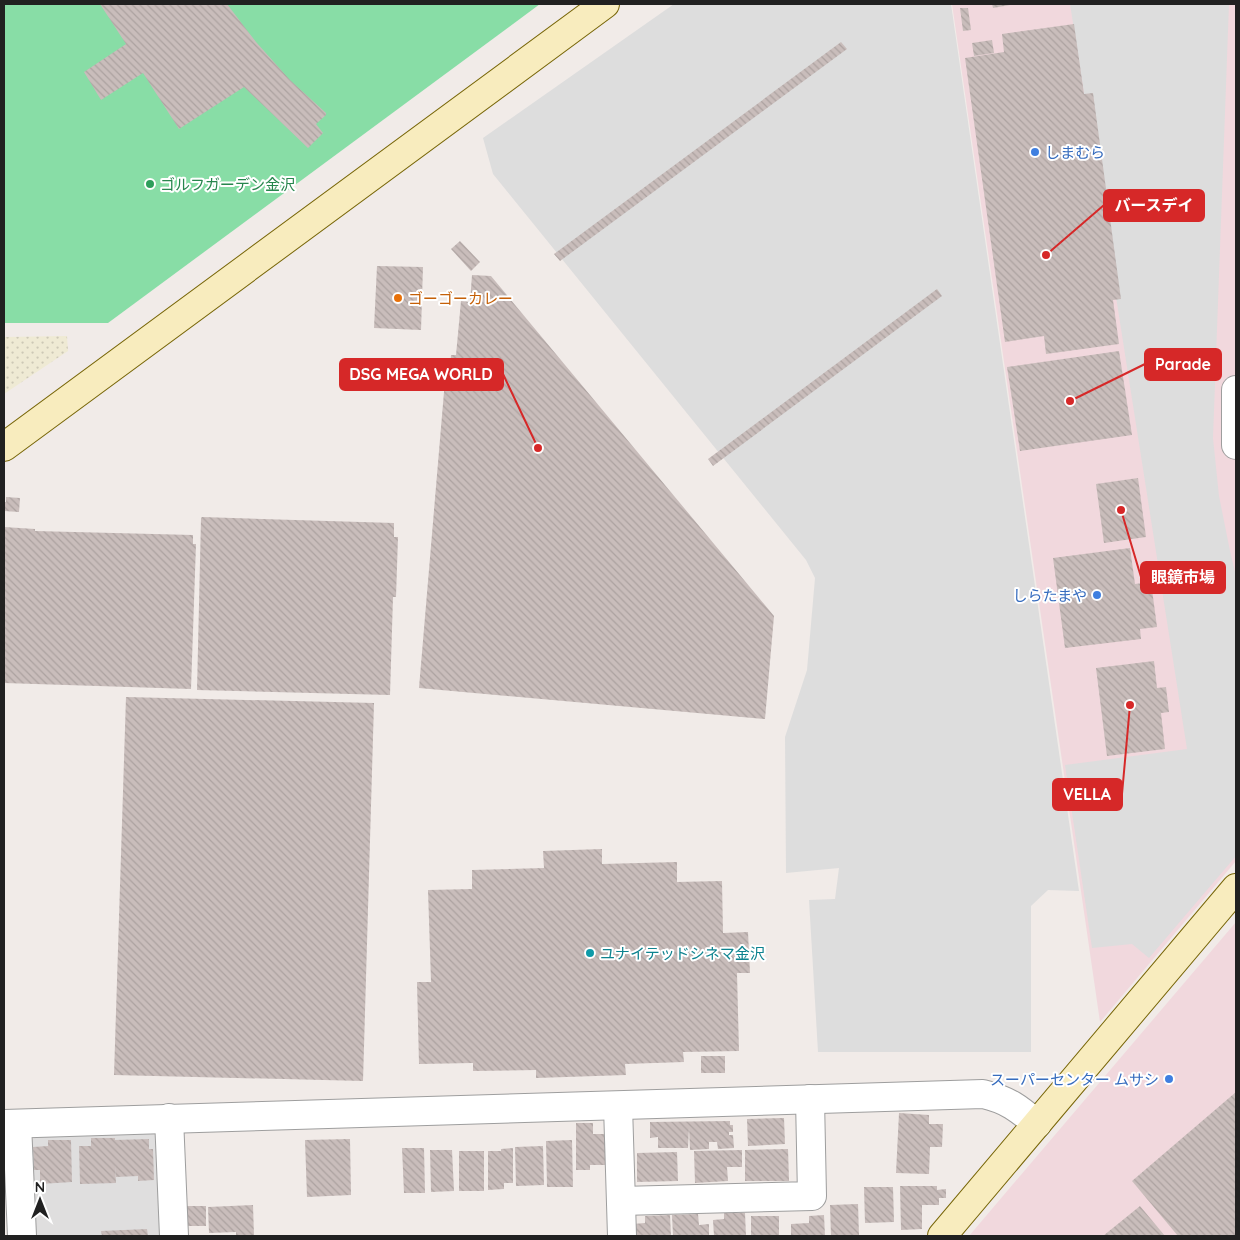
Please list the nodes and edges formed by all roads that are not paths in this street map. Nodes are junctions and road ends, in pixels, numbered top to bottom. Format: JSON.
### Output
{"nodes":[{"id":1,"x":605,"y":4,"type":"edge"},
{"id":2,"x":1236,"y":390,"type":"edge"},
{"id":3,"x":1236,"y":445,"type":"edge"},
{"id":4,"x":4,"y":448,"type":"edge"},
{"id":5,"x":1236,"y":888,"type":"edge"},
{"id":6,"x":810,"y":1099,"type":"junction"},
{"id":7,"x":618,"y":1106,"type":"junction"},
{"id":8,"x":169,"y":1118,"type":"junction"},
{"id":9,"x":10,"y":1124,"type":"edge"},
{"id":10,"x":1037,"y":1124,"type":"junction"},
{"id":11,"x":621,"y":1201,"type":"junction"},
{"id":12,"x":22,"y":1236,"type":"edge"},
{"id":13,"x":174,"y":1236,"type":"edge"},
{"id":14,"x":622,"y":1236,"type":"edge"},
{"id":15,"x":942,"y":1236,"type":"edge"}],
"edges":[{"from":1,"to":4,"type":"street"},
{"from":2,"to":3,"type":"street"},
{"from":5,"to":10,"type":"street"},
{"from":6,"to":7,"type":"street"},
{"from":6,"to":10,"type":"street"},
{"from":6,"to":11,"type":"street"},
{"from":7,"to":8,"type":"street"},
{"from":7,"to":11,"type":"street"},
{"from":8,"to":9,"type":"street"},
{"from":8,"to":13,"type":"street"},
{"from":9,"to":12,"type":"street"},
{"from":10,"to":15,"type":"street"},
{"from":11,"to":14,"type":"street"}]}
